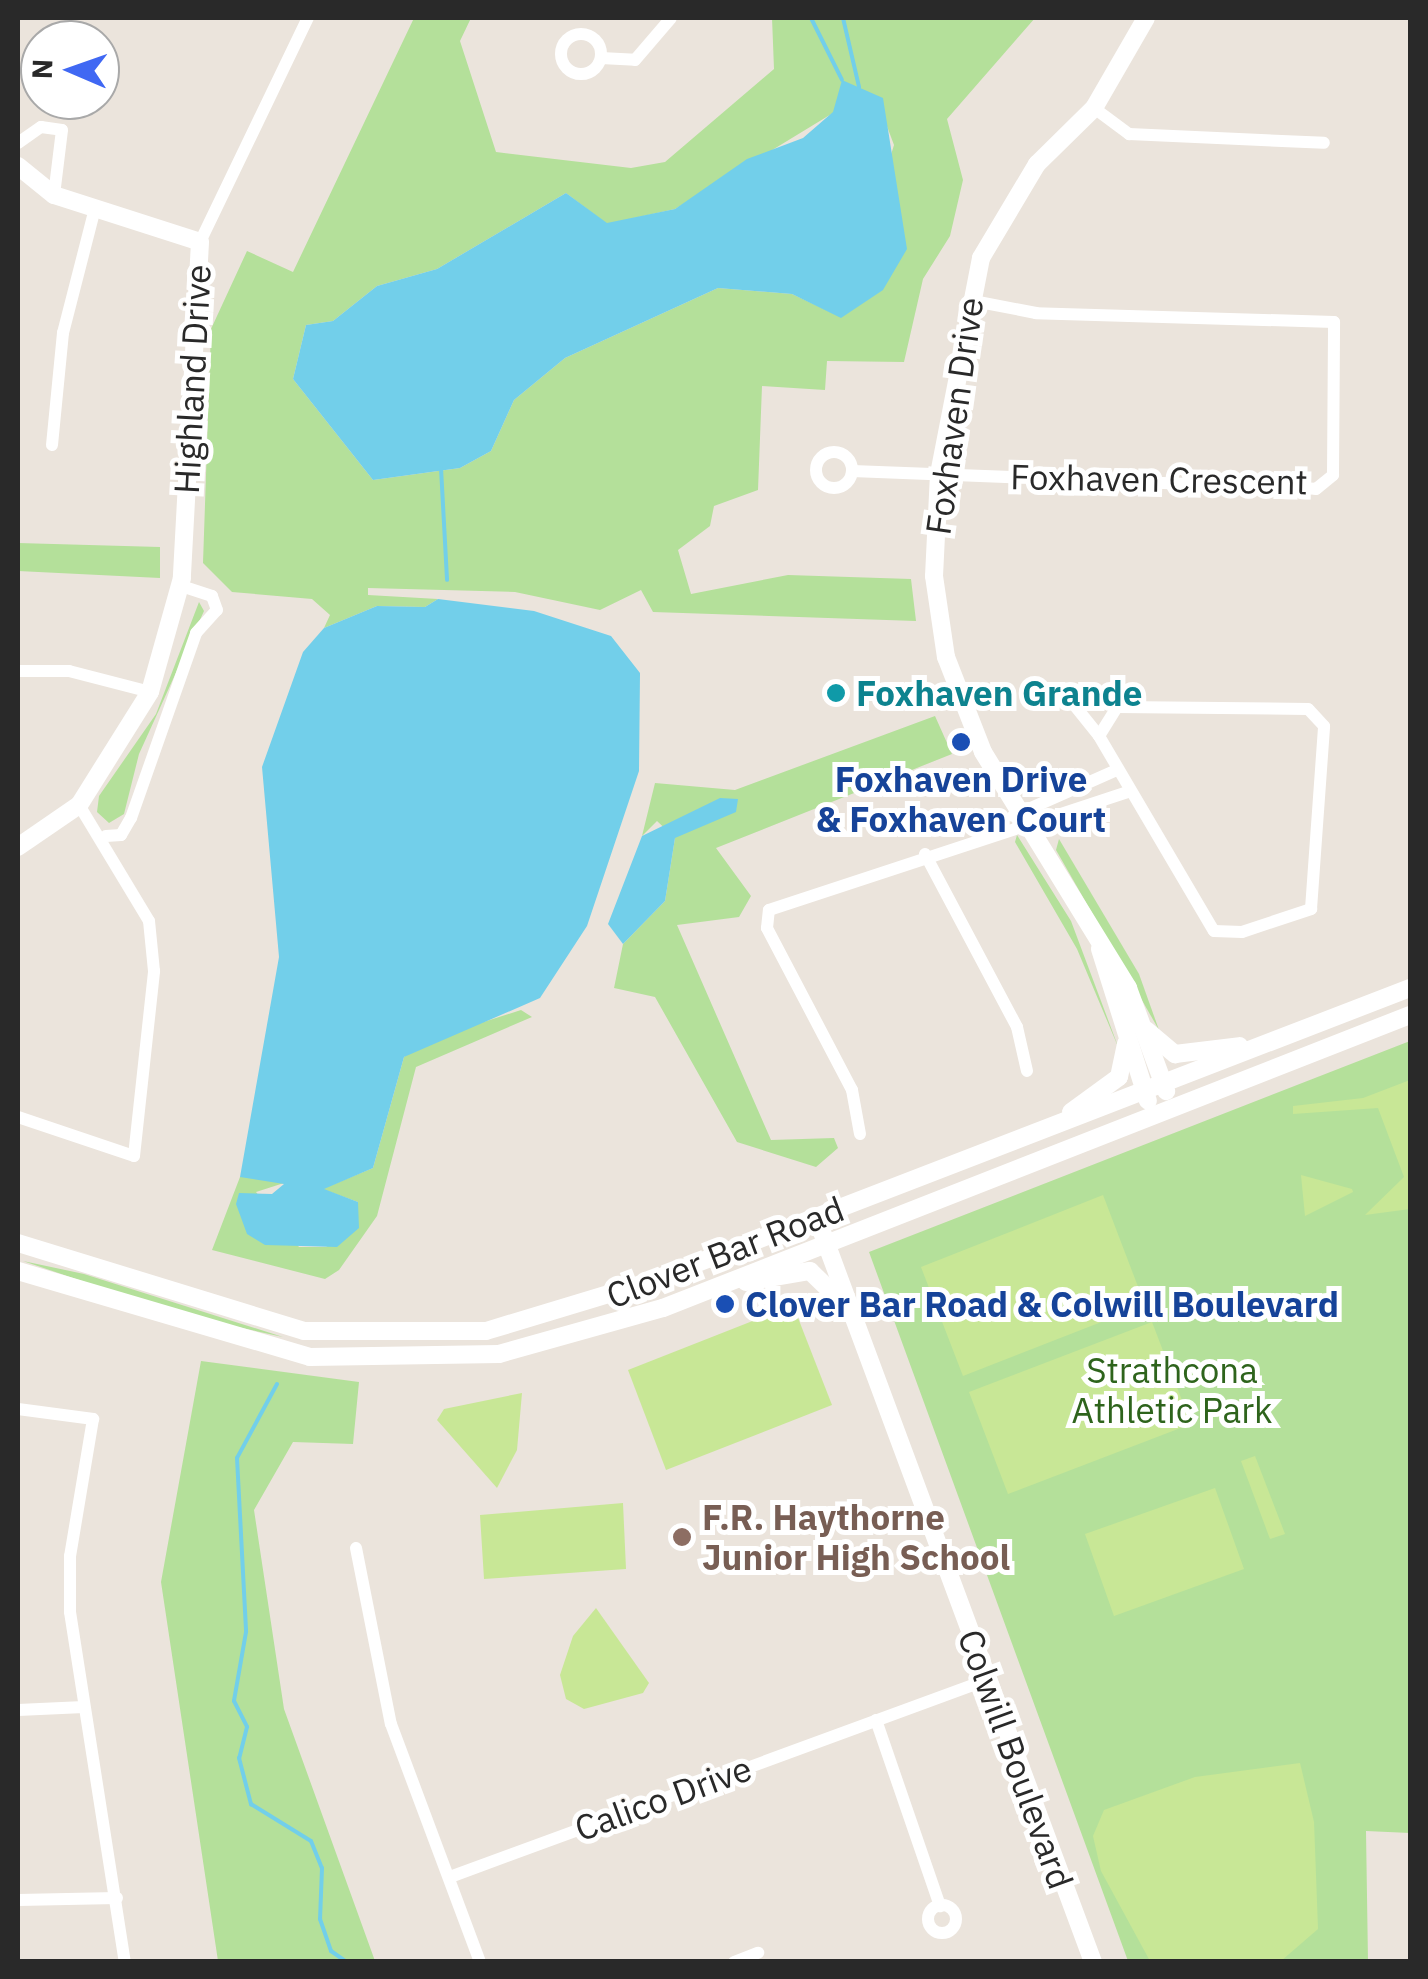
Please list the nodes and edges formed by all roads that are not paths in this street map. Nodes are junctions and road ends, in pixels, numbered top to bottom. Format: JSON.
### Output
{"nodes":[{"id":1,"x":308,"y":18,"type":"edge"},
{"id":2,"x":670,"y":18,"type":"edge"},
{"id":3,"x":1146,"y":18,"type":"edge"},
{"id":4,"x":602,"y":58,"type":"dead end"},
{"id":5,"x":1094,"y":108,"type":"junction"},
{"id":6,"x":18,"y":142,"type":"edge"},
{"id":7,"x":1324,"y":143,"type":"dead end"},
{"id":8,"x":18,"y":166,"type":"edge"},
{"id":9,"x":54,"y":194,"type":"junction"},
{"id":10,"x":95,"y":208,"type":"junction"},
{"id":11,"x":200,"y":242,"type":"junction"},
{"id":12,"x":966,"y":299,"type":"junction"},
{"id":13,"x":52,"y":445,"type":"dead end"},
{"id":14,"x":852,"y":471,"type":"dead end"},
{"id":15,"x":938,"y":474,"type":"junction"},
{"id":16,"x":181,"y":586,"type":"junction"},
{"id":17,"x":18,"y":671,"type":"edge"},
{"id":18,"x":150,"y":692,"type":"junction"},
{"id":19,"x":1118,"y":707,"type":"junction"},
{"id":20,"x":1098,"y":736,"type":"junction"},
{"id":21,"x":1118,"y":770,"type":"junction"},
{"id":22,"x":1130,"y":791,"type":"junction"},
{"id":23,"x":79,"y":804,"type":"junction"},
{"id":24,"x":1018,"y":811,"type":"junction"},
{"id":25,"x":1006,"y":826,"type":"junction"},
{"id":26,"x":1029,"y":829,"type":"junction"},
{"id":27,"x":106,"y":836,"type":"junction"},
{"id":28,"x":18,"y":846,"type":"edge"},
{"id":29,"x":925,"y":854,"type":"junction"},
{"id":30,"x":1410,"y":988,"type":"edge"},
{"id":31,"x":1410,"y":1015,"type":"edge"},
{"id":32,"x":1134,"y":1032,"type":"junction"},
{"id":33,"x":1270,"y":1042,"type":"junction"},
{"id":34,"x":1026,"y":1071,"type":"dead end"},
{"id":35,"x":1164,"y":1084,"type":"junction"},
{"id":36,"x":1144,"y":1091,"type":"junction"},
{"id":37,"x":1162,"y":1111,"type":"junction"},
{"id":38,"x":18,"y":1117,"type":"edge"},
{"id":39,"x":1055,"y":1125,"type":"junction"},
{"id":40,"x":860,"y":1134,"type":"dead end"},
{"id":41,"x":816,"y":1218,"type":"junction"},
{"id":42,"x":18,"y":1242,"type":"edge"},
{"id":43,"x":826,"y":1242,"type":"junction"},
{"id":44,"x":18,"y":1271,"type":"edge"},
{"id":45,"x":692,"y":1296,"type":"junction"},
{"id":46,"x":858,"y":1321,"type":"junction"},
{"id":47,"x":18,"y":1409,"type":"edge"},
{"id":48,"x":356,"y":1548,"type":"dead end"},
{"id":49,"x":987,"y":1680,"type":"junction"},
{"id":50,"x":84,"y":1708,"type":"junction"},
{"id":51,"x":18,"y":1710,"type":"edge"},
{"id":52,"x":876,"y":1720,"type":"junction"},
{"id":53,"x":450,"y":1877,"type":"junction"},
{"id":54,"x":117,"y":1898,"type":"junction"},
{"id":55,"x":18,"y":1900,"type":"edge"},
{"id":56,"x":940,"y":1906,"type":"dead end"},
{"id":57,"x":758,"y":1953,"type":"dead end"},
{"id":58,"x":125,"y":1962,"type":"edge"},
{"id":59,"x":480,"y":1962,"type":"edge"},
{"id":60,"x":734,"y":1962,"type":"edge"},
{"id":61,"x":1092,"y":1962,"type":"edge"}],
"edges":[{"from":1,"to":11,"type":"street","name":"Highland Drive"},
{"from":2,"to":4,"type":"street"},
{"from":3,"to":5,"type":"main road","name":"Foxhaven Drive"},
{"from":5,"to":7,"type":"street"},
{"from":5,"to":12,"type":"main road","name":"Foxhaven Drive"},
{"from":6,"to":9,"type":"street"},
{"from":8,"to":9,"type":"main road"},
{"from":9,"to":10,"type":"main road"},
{"from":10,"to":11,"type":"main road"},
{"from":10,"to":13,"type":"street"},
{"from":11,"to":16,"type":"main road","name":"Highland Drive"},
{"from":12,"to":15,"type":"main road","name":"Foxhaven Drive"},
{"from":12,"to":15,"type":"street","name":"Foxhaven Crescent"},
{"from":14,"to":15,"type":"street"},
{"from":15,"to":24,"type":"main road","name":"Foxhaven Drive"},
{"from":16,"to":18,"type":"main road","name":"Highland Drive"},
{"from":16,"to":27,"type":"street"},
{"from":17,"to":18,"type":"street"},
{"from":18,"to":23,"type":"main road","name":"Highland Drive"},
{"from":19,"to":20,"type":"street"},
{"from":19,"to":20,"type":"street"},
{"from":19,"to":22,"type":"street"},
{"from":20,"to":21,"type":"street"},
{"from":21,"to":22,"type":"street"},
{"from":21,"to":24,"type":"street"},
{"from":22,"to":26,"type":"street"},
{"from":23,"to":27,"type":"street"},
{"from":23,"to":28,"type":"main road","name":"Highland Drive"},
{"from":24,"to":25,"type":"street"},
{"from":24,"to":26,"type":"main road","name":"Foxhaven Drive"},
{"from":25,"to":26,"type":"street"},
{"from":25,"to":29,"type":"street"},
{"from":26,"to":32,"type":"main road","name":"Foxhaven Drive"},
{"from":27,"to":38,"type":"street"},
{"from":29,"to":34,"type":"street"},
{"from":29,"to":40,"type":"street"},
{"from":30,"to":33,"type":"main road","name":"Clover Bar Road"},
{"from":31,"to":37,"type":"main road","name":"Clover Bar Road"},
{"from":32,"to":33,"type":"main road"},
{"from":32,"to":35,"type":"main road","name":"Foxhaven Drive"},
{"from":32,"to":36,"type":"main road","name":"Foxhaven Drive"},
{"from":32,"to":39,"type":"main road"},
{"from":33,"to":35,"type":"main road","name":"Clover Bar Road"},
{"from":35,"to":36,"type":"main road","name":"Clover Bar Road"},
{"from":35,"to":37,"type":"main road","name":"Foxhaven Drive"},
{"from":36,"to":37,"type":"main road","name":"Foxhaven Drive"},
{"from":36,"to":39,"type":"main road","name":"Clover Bar Road"},
{"from":37,"to":43,"type":"main road","name":"Clover Bar Road"},
{"from":39,"to":41,"type":"main road","name":"Clover Bar Road"},
{"from":41,"to":42,"type":"main road","name":"Clover Bar Road"},
{"from":41,"to":43,"type":"main road","name":"Colwill Boulevard"},
{"from":43,"to":45,"type":"main road","name":"Clover Bar Road"},
{"from":43,"to":46,"type":"main road","name":"Colwill Boulevard"},
{"from":44,"to":45,"type":"main road","name":"Clover Bar Road"},
{"from":45,"to":46,"type":"main road"},
{"from":46,"to":49,"type":"main road","name":"Colwill Boulevard"},
{"from":47,"to":50,"type":"street"},
{"from":48,"to":53,"type":"street"},
{"from":49,"to":52,"type":"street","name":"Calico Drive"},
{"from":49,"to":61,"type":"main road","name":"Colwill Boulevard"},
{"from":50,"to":51,"type":"street"},
{"from":50,"to":54,"type":"street"},
{"from":52,"to":53,"type":"street","name":"Calico Drive"},
{"from":52,"to":56,"type":"street"},
{"from":53,"to":59,"type":"street"},
{"from":54,"to":55,"type":"street"},
{"from":54,"to":58,"type":"street"},
{"from":57,"to":60,"type":"street"}]}
